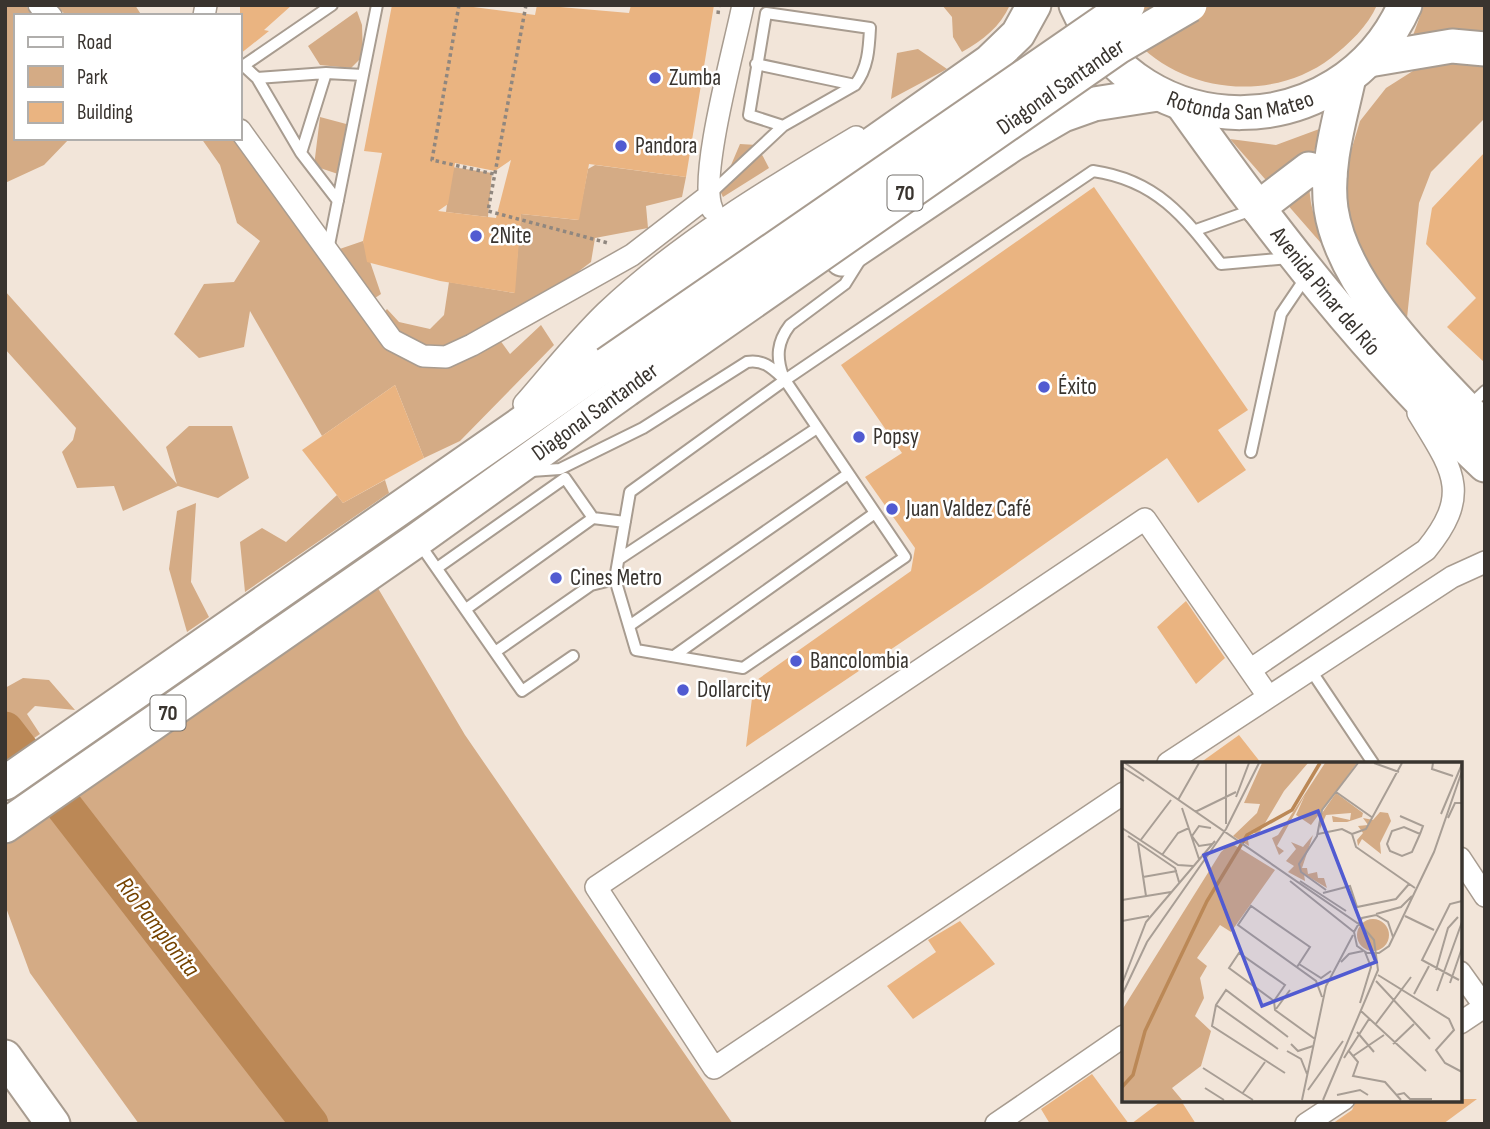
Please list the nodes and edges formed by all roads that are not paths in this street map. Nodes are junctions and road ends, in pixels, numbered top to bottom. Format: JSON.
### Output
{"nodes":[{"id":1,"x":331,"y":5,"type":"edge"},
{"id":2,"x":377,"y":5,"type":"edge"},
{"id":3,"x":743,"y":5,"type":"edge"},
{"id":4,"x":1034,"y":5,"type":"edge"},
{"id":5,"x":1076,"y":5,"type":"edge"},
{"id":6,"x":1128,"y":5,"type":"edge"},
{"id":7,"x":1190,"y":5,"type":"edge"},
{"id":8,"x":1405,"y":5,"type":"edge"},
{"id":9,"x":1485,"y":49,"type":"edge"},
{"id":10,"x":756,"y":64,"type":"junction"},
{"id":11,"x":242,"y":67,"type":"edge"},
{"id":12,"x":1359,"y":68,"type":"junction"},
{"id":13,"x":326,"y":73,"type":"junction"},
{"id":14,"x":363,"y":75,"type":"junction"},
{"id":15,"x":257,"y":78,"type":"junction"},
{"id":16,"x":855,"y":85,"type":"junction"},
{"id":17,"x":949,"y":91,"type":"junction"},
{"id":18,"x":1170,"y":99,"type":"junction"},
{"id":19,"x":783,"y":126,"type":"junction"},
{"id":20,"x":242,"y":133,"type":"edge"},
{"id":21,"x":301,"y":153,"type":"junction"},
{"id":22,"x":1330,"y":175,"type":"junction"},
{"id":23,"x":707,"y":197,"type":"junction"},
{"id":24,"x":338,"y":201,"type":"junction"},
{"id":25,"x":1258,"y":208,"type":"junction"},
{"id":26,"x":719,"y":224,"type":"junction"},
{"id":27,"x":1196,"y":230,"type":"junction"},
{"id":28,"x":874,"y":237,"type":"junction"},
{"id":29,"x":327,"y":253,"type":"junction"},
{"id":30,"x":1302,"y":265,"type":"junction"},
{"id":31,"x":616,"y":377,"type":"junction"},
{"id":32,"x":1398,"y":378,"type":"junction"},
{"id":33,"x":785,"y":380,"type":"junction"},
{"id":34,"x":524,"y":404,"type":"junction"},
{"id":35,"x":1479,"y":410,"type":"edge"},
{"id":36,"x":817,"y":428,"type":"junction"},
{"id":37,"x":486,"y":449,"type":"junction"},
{"id":38,"x":1251,"y":452,"type":"dead end"},
{"id":39,"x":1485,"y":465,"type":"edge"},
{"id":40,"x":511,"y":472,"type":"junction"},
{"id":41,"x":848,"y":474,"type":"junction"},
{"id":42,"x":875,"y":513,"type":"junction"},
{"id":43,"x":593,"y":518,"type":"junction"},
{"id":44,"x":625,"y":522,"type":"junction"},
{"id":45,"x":416,"y":540,"type":"junction"},
{"id":46,"x":619,"y":559,"type":"junction"},
{"id":47,"x":1485,"y":562,"type":"edge"},
{"id":48,"x":437,"y":568,"type":"junction"},
{"id":49,"x":615,"y":579,"type":"junction"},
{"id":50,"x":466,"y":609,"type":"junction"},
{"id":51,"x":629,"y":626,"type":"junction"},
{"id":52,"x":1293,"y":642,"type":"junction"},
{"id":53,"x":495,"y":652,"type":"junction"},
{"id":54,"x":573,"y":656,"type":"dead end"},
{"id":55,"x":674,"y":656,"type":"junction"},
{"id":56,"x":1310,"y":668,"type":"junction"},
{"id":57,"x":1250,"y":670,"type":"junction"},
{"id":58,"x":1268,"y":696,"type":"junction"},
{"id":59,"x":1169,"y":762,"type":"edge"},
{"id":60,"x":1372,"y":762,"type":"edge"},
{"id":61,"x":5,"y":783,"type":"edge"},
{"id":62,"x":1122,"y":794,"type":"edge"},
{"id":63,"x":5,"y":826,"type":"edge"},
{"id":64,"x":1462,"y":861,"type":"edge"},
{"id":65,"x":1485,"y":896,"type":"edge"},
{"id":66,"x":1462,"y":975,"type":"edge"},
{"id":67,"x":1485,"y":1007,"type":"edge"},
{"id":68,"x":1462,"y":1022,"type":"edge"},
{"id":69,"x":1122,"y":1037,"type":"edge"},
{"id":70,"x":5,"y":1057,"type":"edge"},
{"id":71,"x":1341,"y":1101,"type":"edge"},
{"id":72,"x":53,"y":1124,"type":"edge"},
{"id":73,"x":996,"y":1124,"type":"edge"},
{"id":74,"x":1307,"y":1124,"type":"edge"}],
"edges":[{"from":1,"to":11,"type":"lane"},
{"from":2,"to":14,"type":"lane"},
{"from":3,"to":23,"type":"street"},
{"from":4,"to":17,"type":"main road"},
{"from":5,"to":18,"type":"main road","name":"Rotonda San Mateo"},
{"from":6,"to":31,"type":"main road","name":"Diagonal Santander","number":"70","bridge":true},
{"from":7,"to":31,"type":"main road","name":"Diagonal Santander","number":"70","bridge":true},
{"from":8,"to":12,"type":"main road","name":"Rotonda San Mateo"},
{"from":9,"to":12,"type":"main road"},
{"from":10,"to":16,"type":"lane"},
{"from":10,"to":16,"type":"lane"},
{"from":10,"to":19,"type":"lane"},
{"from":11,"to":15,"type":"lane"},
{"from":12,"to":18,"type":"main road","name":"Rotonda San Mateo"},
{"from":12,"to":22,"type":"main road","name":"Avenida Pinar del Río"},
{"from":13,"to":14,"type":"lane"},
{"from":13,"to":15,"type":"lane"},
{"from":13,"to":21,"type":"lane"},
{"from":14,"to":24,"type":"lane"},
{"from":15,"to":21,"type":"lane"},
{"from":16,"to":19,"type":"lane"},
{"from":17,"to":26,"type":"street"},
{"from":17,"to":34,"type":"main road"},
{"from":18,"to":25,"type":"main road","name":"Avenida Pinar del Río"},
{"from":18,"to":28,"type":"main road"},
{"from":19,"to":23,"type":"lane"},
{"from":20,"to":29,"type":"street"},
{"from":21,"to":24,"type":"lane"},
{"from":22,"to":25,"type":"main road"},
{"from":22,"to":35,"type":"main road","name":"Avenida Pinar del Río"},
{"from":23,"to":26,"type":"street"},
{"from":23,"to":29,"type":"street"},
{"from":24,"to":29,"type":"lane"},
{"from":25,"to":27,"type":"lane"},
{"from":25,"to":30,"type":"main road","name":"Avenida Pinar del Río"},
{"from":26,"to":34,"type":"street"},
{"from":27,"to":30,"type":"lane"},
{"from":27,"to":33,"type":"lane"},
{"from":28,"to":33,"type":"lane"},
{"from":28,"to":40,"type":"main road"},
{"from":30,"to":32,"type":"main road","name":"Avenida Pinar del Río"},
{"from":30,"to":38,"type":"lane"},
{"from":31,"to":37,"type":"main road","name":"Diagonal Santander","number":"70"},
{"from":31,"to":40,"type":"main road","name":"Diagonal Santander","number":"70"},
{"from":32,"to":39,"type":"main road","name":"Avenida Pinar del Río"},
{"from":32,"to":52,"type":"street"},
{"from":33,"to":36,"type":"lane"},
{"from":33,"to":40,"type":"lane"},
{"from":33,"to":44,"type":"lane"},
{"from":34,"to":37,"type":"main road"},
{"from":36,"to":41,"type":"lane"},
{"from":36,"to":46,"type":"lane"},
{"from":37,"to":61,"type":"main road","name":"Diagonal Santander","number":"70"},
{"from":40,"to":45,"type":"main road","name":"Diagonal Santander","number":"70"},
{"from":41,"to":42,"type":"lane"},
{"from":41,"to":51,"type":"lane"},
{"from":42,"to":55,"type":"lane"},
{"from":42,"to":55,"type":"lane"},
{"from":43,"to":44,"type":"lane"},
{"from":43,"to":48,"type":"lane"},
{"from":43,"to":50,"type":"lane"},
{"from":44,"to":46,"type":"lane"},
{"from":45,"to":48,"type":"lane"},
{"from":45,"to":63,"type":"main road","name":"Diagonal Santander","number":"70"},
{"from":46,"to":49,"type":"lane"},
{"from":47,"to":56,"type":"street"},
{"from":48,"to":50,"type":"lane"},
{"from":49,"to":51,"type":"lane"},
{"from":49,"to":53,"type":"lane"},
{"from":50,"to":53,"type":"lane"},
{"from":51,"to":55,"type":"lane"},
{"from":52,"to":56,"type":"street"},
{"from":52,"to":57,"type":"street"},
{"from":53,"to":54,"type":"lane"},
{"from":56,"to":58,"type":"street"},
{"from":56,"to":60,"type":"lane"},
{"from":57,"to":58,"type":"street"},
{"from":57,"to":62,"type":"street"},
{"from":58,"to":59,"type":"street"},
{"from":64,"to":65,"type":"street"},
{"from":66,"to":67,"type":"street"},
{"from":67,"to":68,"type":"street"},
{"from":69,"to":73,"type":"street"},
{"from":70,"to":72,"type":"main road"},
{"from":71,"to":74,"type":"street"}]}
